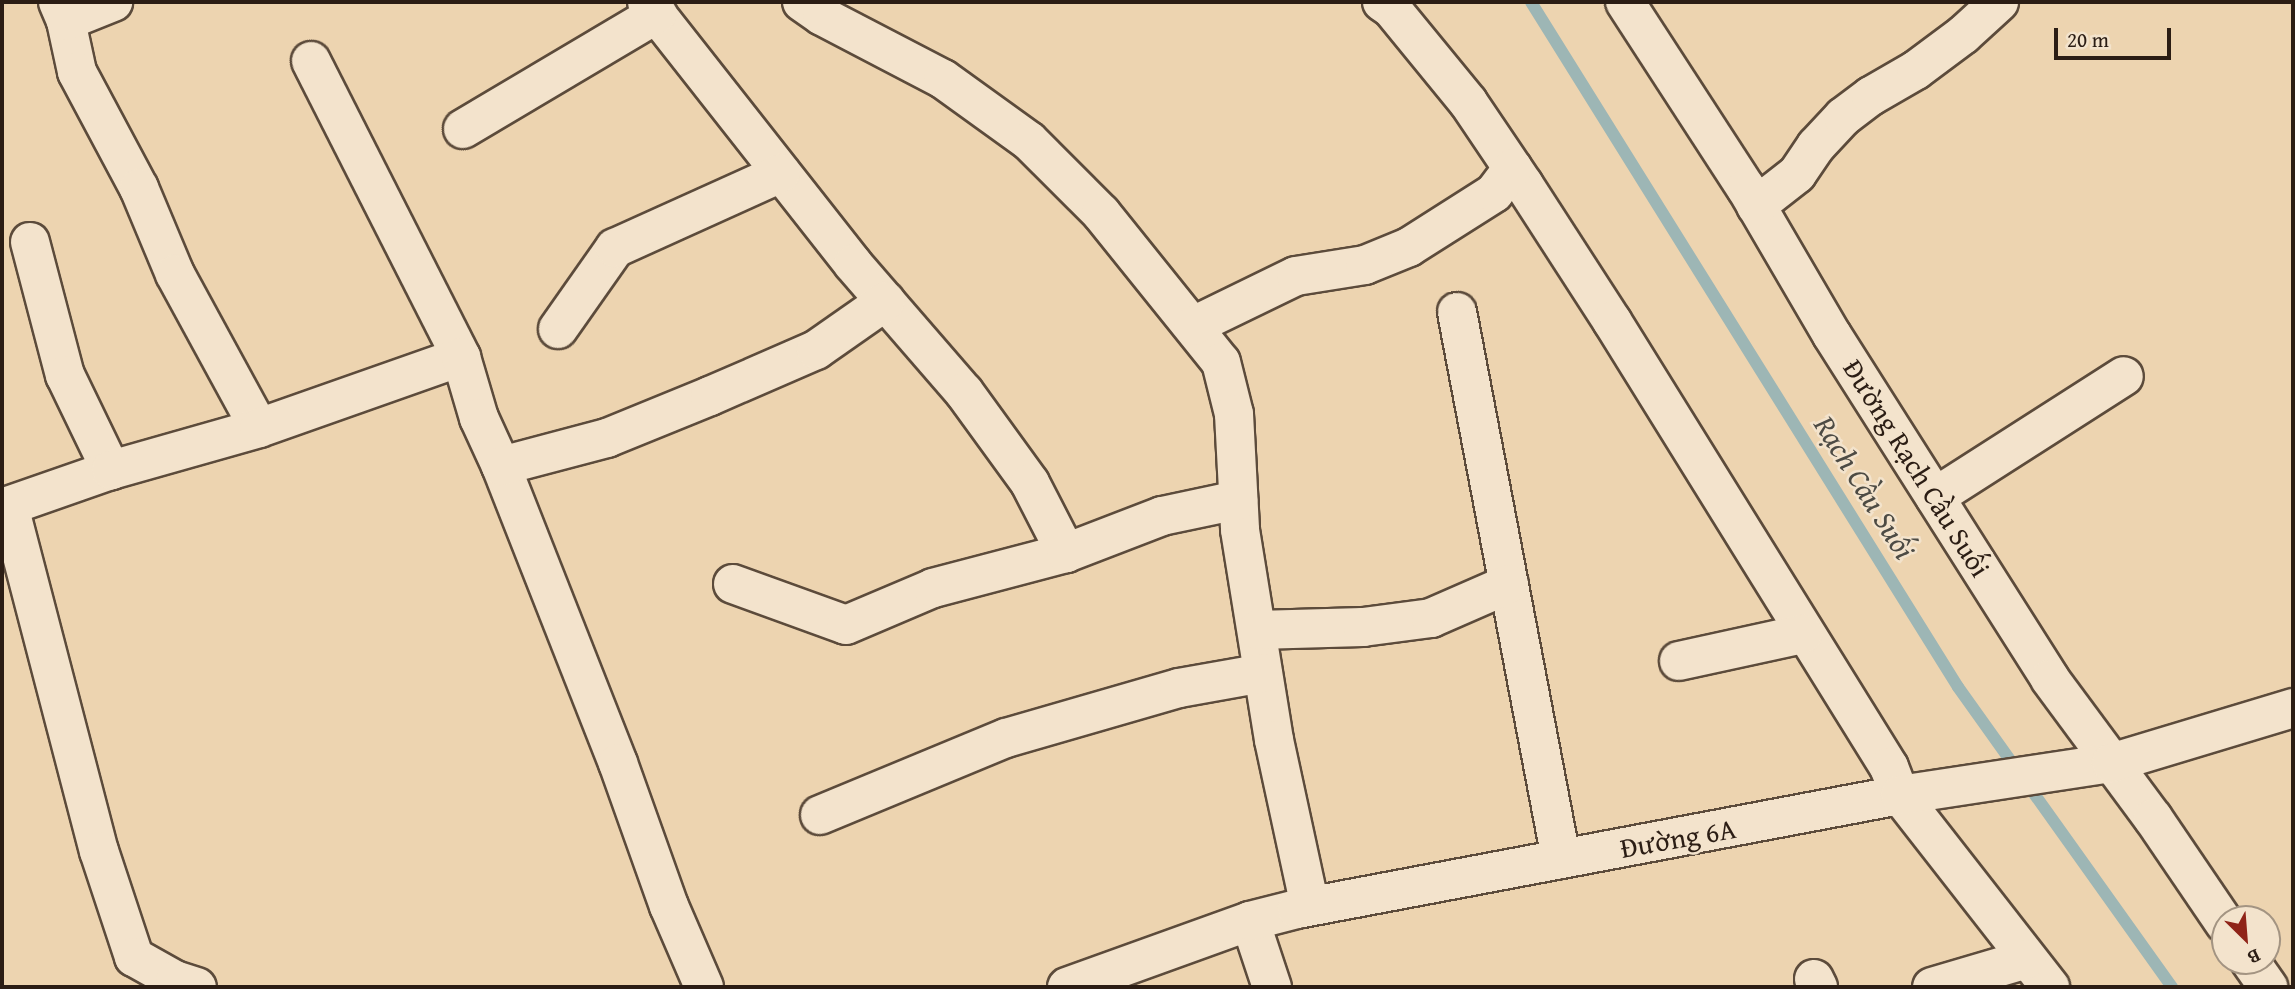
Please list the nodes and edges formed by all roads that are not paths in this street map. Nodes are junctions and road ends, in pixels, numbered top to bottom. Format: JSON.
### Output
{"nodes":[{"id":1,"x":113,"y":2,"type":"edge"},
{"id":2,"x":802,"y":2,"type":"edge"},
{"id":3,"x":1382,"y":2,"type":"edge"},
{"id":4,"x":1625,"y":2,"type":"edge"},
{"id":5,"x":1999,"y":2,"type":"edge"},
{"id":6,"x":652,"y":8,"type":"edge"},
{"id":7,"x":62,"y":11,"type":"edge"},
{"id":8,"x":311,"y":61,"type":"dead end"},
{"id":9,"x":463,"y":129,"type":"dead end"},
{"id":10,"x":1513,"y":168,"type":"junction"},
{"id":11,"x":781,"y":173,"type":"junction"},
{"id":12,"x":1756,"y":206,"type":"junction"},
{"id":13,"x":30,"y":242,"type":"dead end"},
{"id":14,"x":886,"y":301,"type":"junction"},
{"id":15,"x":1457,"y":312,"type":"dead end"},
{"id":16,"x":1193,"y":326,"type":"junction"},
{"id":17,"x":558,"y":329,"type":"dead end"},
{"id":18,"x":461,"y":358,"type":"junction"},
{"id":19,"x":2124,"y":376,"type":"dead end"},
{"id":20,"x":259,"y":428,"type":"junction"},
{"id":21,"x":501,"y":466,"type":"junction"},
{"id":22,"x":111,"y":470,"type":"junction"},
{"id":23,"x":1935,"y":496,"type":"junction"},
{"id":24,"x":1238,"y":500,"type":"junction"},
{"id":25,"x":5,"y":507,"type":"edge"},
{"id":26,"x":1066,"y":553,"type":"junction"},
{"id":27,"x":733,"y":583,"type":"dead end"},
{"id":28,"x":1509,"y":584,"type":"junction"},
{"id":29,"x":1257,"y":630,"type":"junction"},
{"id":30,"x":1803,"y":634,"type":"junction"},
{"id":31,"x":1679,"y":661,"type":"dead end"},
{"id":32,"x":1263,"y":673,"type":"junction"},
{"id":33,"x":2293,"y":708,"type":"edge"},
{"id":34,"x":2101,"y":764,"type":"junction"},
{"id":35,"x":1910,"y":794,"type":"junction"},
{"id":36,"x":820,"y":815,"type":"dead end"},
{"id":37,"x":1560,"y":859,"type":"junction"},
{"id":38,"x":1310,"y":906,"type":"junction"},
{"id":39,"x":2211,"y":906,"type":"edge"},
{"id":40,"x":1250,"y":921,"type":"junction"},
{"id":41,"x":2038,"y":973,"type":"edge"},
{"id":42,"x":197,"y":987,"type":"edge"},
{"id":43,"x":704,"y":987,"type":"edge"},
{"id":44,"x":1067,"y":987,"type":"edge"},
{"id":45,"x":1272,"y":987,"type":"edge"},
{"id":46,"x":1932,"y":987,"type":"edge"}],
"edges":[{"from":1,"to":7,"type":"street"},
{"from":2,"to":16,"type":"street"},
{"from":3,"to":10,"type":"street"},
{"from":4,"to":12,"type":"street","name":"Đường Rạch Cầu Suối"},
{"from":5,"to":12,"type":"street"},
{"from":6,"to":9,"type":"street"},
{"from":6,"to":11,"type":"street"},
{"from":7,"to":20,"type":"street"},
{"from":8,"to":18,"type":"street"},
{"from":10,"to":16,"type":"street"},
{"from":10,"to":30,"type":"street"},
{"from":11,"to":14,"type":"street"},
{"from":11,"to":17,"type":"street"},
{"from":12,"to":23,"type":"street","name":"Đường Rạch Cầu Suối"},
{"from":13,"to":22,"type":"street"},
{"from":14,"to":21,"type":"street"},
{"from":14,"to":26,"type":"street"},
{"from":15,"to":28,"type":"street"},
{"from":16,"to":24,"type":"street"},
{"from":18,"to":20,"type":"street"},
{"from":18,"to":21,"type":"street"},
{"from":19,"to":23,"type":"street"},
{"from":20,"to":22,"type":"street"},
{"from":21,"to":43,"type":"street"},
{"from":22,"to":25,"type":"street"},
{"from":23,"to":34,"type":"street","name":"Đường Rạch Cầu Suối"},
{"from":24,"to":26,"type":"street"},
{"from":24,"to":29,"type":"street"},
{"from":25,"to":42,"type":"street"},
{"from":26,"to":27,"type":"street"},
{"from":28,"to":29,"type":"street"},
{"from":28,"to":37,"type":"street"},
{"from":29,"to":32,"type":"street"},
{"from":30,"to":31,"type":"street"},
{"from":30,"to":35,"type":"street"},
{"from":32,"to":36,"type":"street"},
{"from":32,"to":38,"type":"street"},
{"from":33,"to":34,"type":"street","name":"Đường 6A"},
{"from":34,"to":35,"type":"street","name":"Đường 6A"},
{"from":34,"to":39,"type":"street","name":"Đường Rạch Cầu Suối"},
{"from":35,"to":37,"type":"street","name":"Đường 6A"},
{"from":35,"to":41,"type":"street"},
{"from":37,"to":38,"type":"street","name":"Đường 6A"},
{"from":38,"to":40,"type":"street","name":"Đường 6A"},
{"from":40,"to":44,"type":"street","name":"Đường 6A"},
{"from":40,"to":45,"type":"street"},
{"from":41,"to":46,"type":"street"}]}
